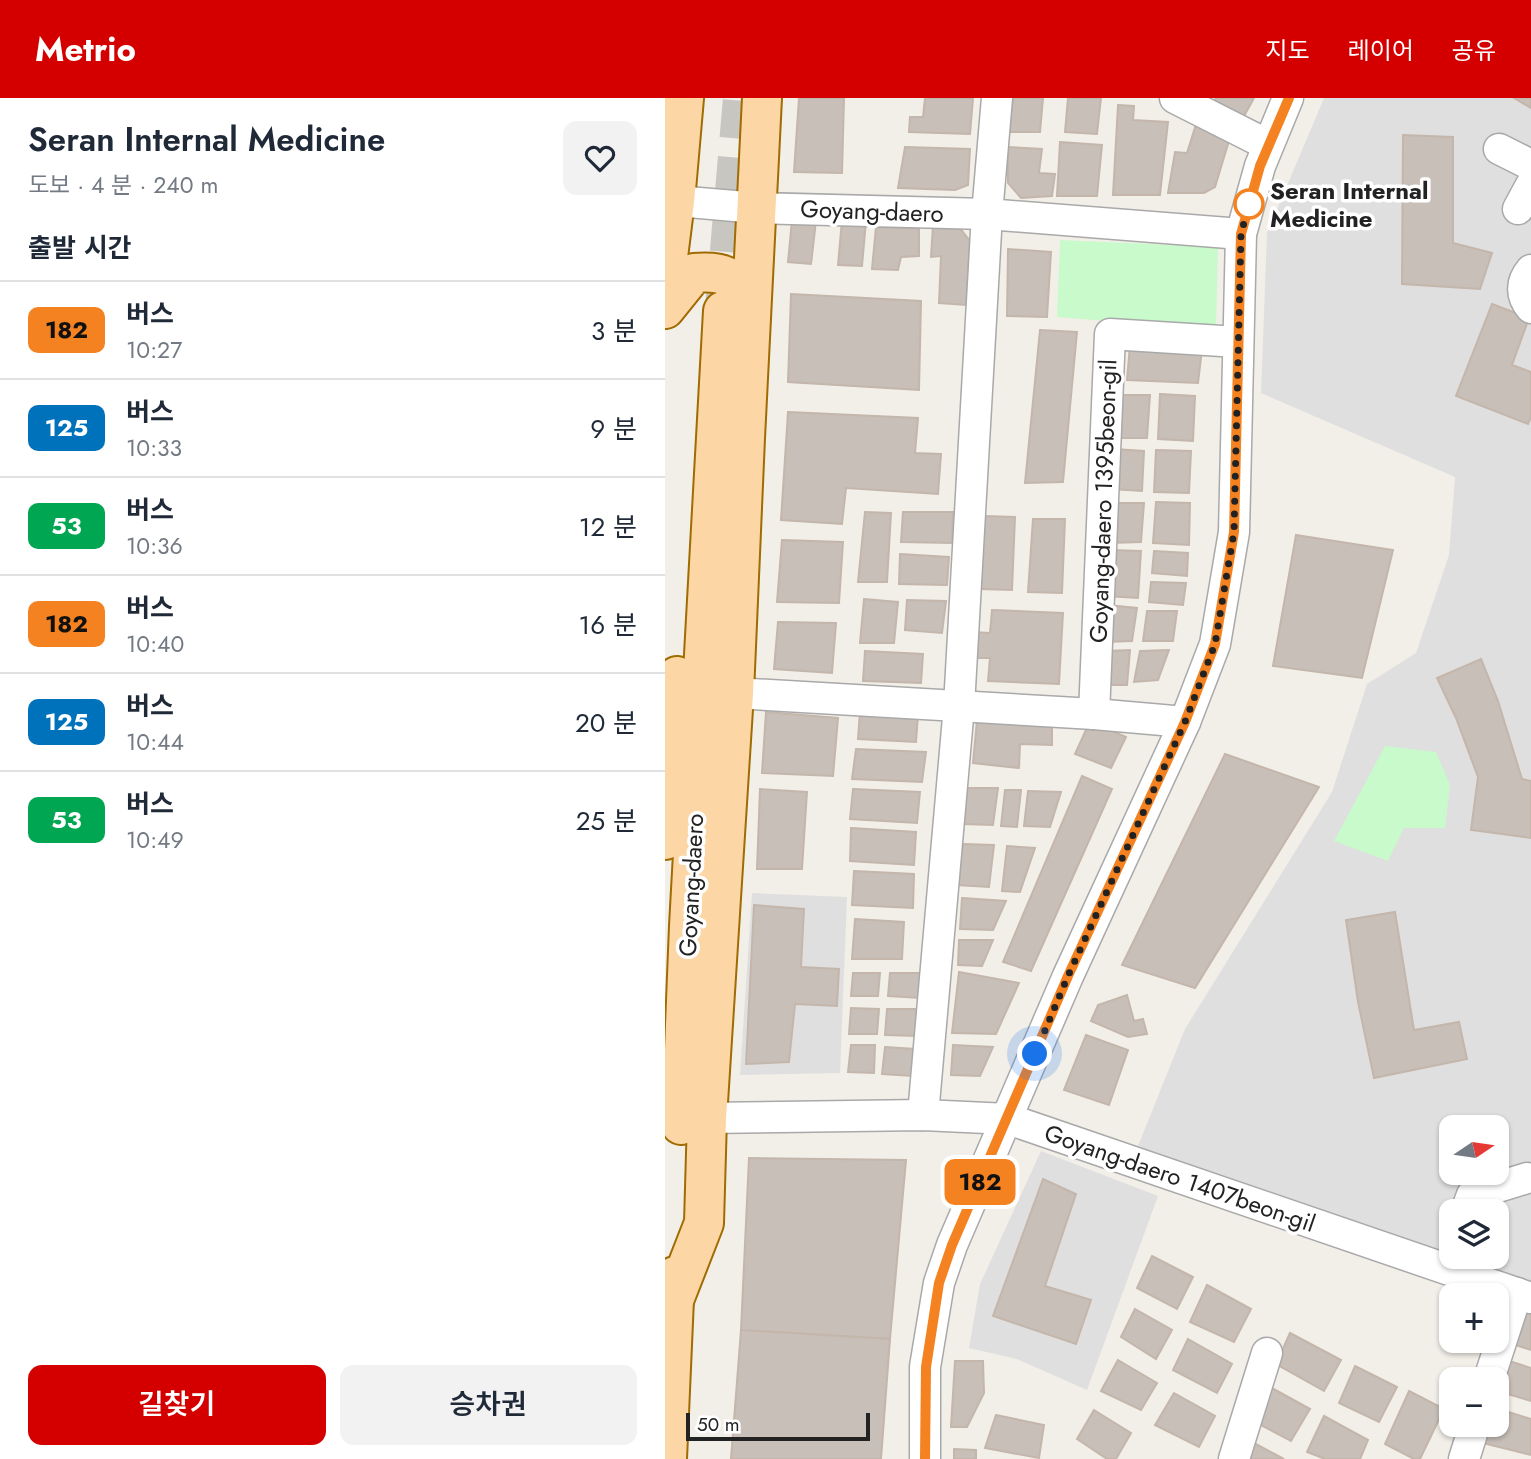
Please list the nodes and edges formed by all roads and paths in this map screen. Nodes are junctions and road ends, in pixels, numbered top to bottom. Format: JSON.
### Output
{"nodes":[{"id":1,"x":684,"y":98,"type":"edge"},
{"id":2,"x":762,"y":98,"type":"edge"},
{"id":3,"x":997,"y":98,"type":"edge"},
{"id":4,"x":1175,"y":98,"type":"edge"},
{"id":5,"x":1289,"y":98,"type":"edge"},
{"id":6,"x":1268,"y":145,"type":"junction"},
{"id":7,"x":1499,"y":149,"type":"dead end"},
{"id":8,"x":1531,"y":165,"type":"edge"},
{"id":9,"x":670,"y":200,"type":"edge"},
{"id":10,"x":757,"y":208,"type":"junction"},
{"id":11,"x":987,"y":214,"type":"junction"},
{"id":12,"x":1241,"y":234,"type":"junction"},
{"id":13,"x":1531,"y":270,"type":"edge"},
{"id":14,"x":665,"y":281,"type":"edge"},
{"id":15,"x":1531,"y":308,"type":"edge"},
{"id":16,"x":665,"y":309,"type":"edge"},
{"id":17,"x":726,"y":312,"type":"junction"},
{"id":18,"x":1238,"y":342,"type":"junction"},
{"id":19,"x":734,"y":693,"type":"junction"},
{"id":20,"x":960,"y":706,"type":"junction"},
{"id":21,"x":1094,"y":714,"type":"junction"},
{"id":22,"x":1185,"y":722,"type":"junction"},
{"id":23,"x":665,"y":840,"type":"edge"},
{"id":24,"x":923,"y":1115,"type":"junction"},
{"id":25,"x":708,"y":1118,"type":"junction"},
{"id":26,"x":1008,"y":1119,"type":"junction"},
{"id":27,"x":1527,"y":1178,"type":"dead end"},
{"id":28,"x":1470,"y":1199,"type":"edge"},
{"id":29,"x":1439,"y":1255,"type":"edge"},
{"id":30,"x":1469,"y":1269,"type":"edge"},
{"id":31,"x":1524,"y":1296,"type":"edge"},
{"id":32,"x":674,"y":1300,"type":"junction"},
{"id":33,"x":1267,"y":1353,"type":"dead end"},
{"id":34,"x":1494,"y":1367,"type":"edge"},
{"id":35,"x":1471,"y":1437,"type":"edge"},
{"id":36,"x":667,"y":1459,"type":"edge"},
{"id":37,"x":925,"y":1459,"type":"edge"},
{"id":38,"x":1234,"y":1459,"type":"edge"},
{"id":39,"x":1464,"y":1459,"type":"edge"}],
"edges":[{"from":1,"to":9,"type":"main road"},
{"from":2,"to":10,"type":"main road"},
{"from":3,"to":11,"type":"street"},
{"from":4,"to":6,"type":"street"},
{"from":5,"to":6,"type":"street"},
{"from":6,"to":12,"type":"street"},
{"from":7,"to":8,"type":"street"},
{"from":9,"to":10,"type":"street","name":"Goyang-daero"},
{"from":9,"to":14,"type":"main road"},
{"from":10,"to":11,"type":"street","name":"Goyang-daero"},
{"from":10,"to":17,"type":"main road"},
{"from":11,"to":12,"type":"street","name":"Goyang-daero"},
{"from":11,"to":20,"type":"street"},
{"from":12,"to":18,"type":"street"},
{"from":13,"to":15,"type":"street"},
{"from":16,"to":17,"type":"main road"},
{"from":17,"to":19,"type":"main road"},
{"from":17,"to":23,"type":"main road","name":"Goyang-daero"},
{"from":17,"to":32,"type":"main road","name":"Goyang-daero"},
{"from":18,"to":21,"type":"street","name":"Goyang-daero 1395beon-gil"},
{"from":18,"to":22,"type":"street"},
{"from":19,"to":20,"type":"street"},
{"from":19,"to":25,"type":"main road"},
{"from":20,"to":21,"type":"street"},
{"from":20,"to":24,"type":"street"},
{"from":21,"to":22,"type":"street"},
{"from":22,"to":26,"type":"street"},
{"from":24,"to":25,"type":"street","name":"Goyang-daero 1407beon-gil"},
{"from":24,"to":26,"type":"street","name":"Goyang-daero 1407beon-gil"},
{"from":25,"to":32,"type":"main road"},
{"from":26,"to":29,"type":"street","name":"Goyang-daero 1407beon-gil"},
{"from":26,"to":37,"type":"street"},
{"from":27,"to":28,"type":"street"},
{"from":30,"to":31,"type":"street","name":"Goyang-daero 1407beon-gil"},
{"from":31,"to":34,"type":"street","name":"Goyang-daero 1407beon-gil"},
{"from":32,"to":36,"type":"main road","name":"Goyang-daero"},
{"from":33,"to":38,"type":"street"},
{"from":35,"to":39,"type":"street"}]}
